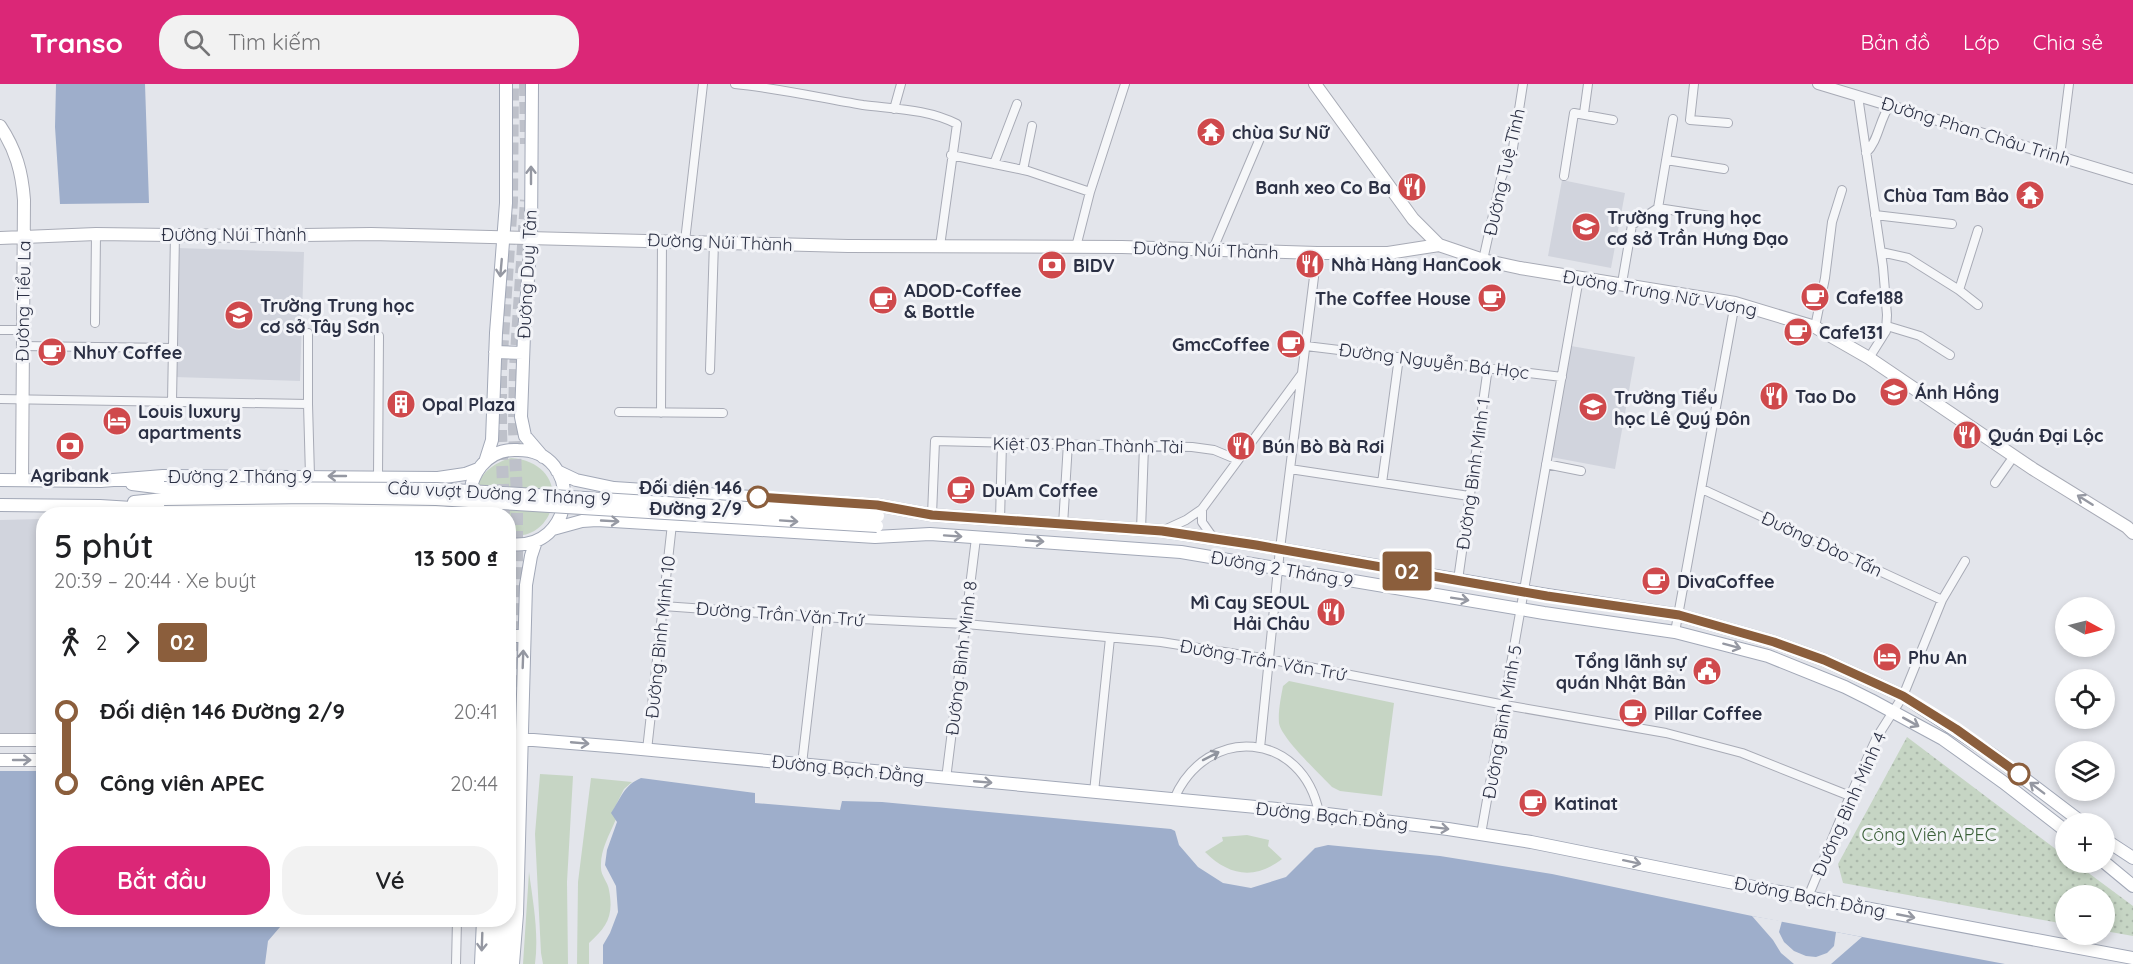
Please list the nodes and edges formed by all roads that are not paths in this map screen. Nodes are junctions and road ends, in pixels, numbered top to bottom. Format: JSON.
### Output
{"nodes":[{"id":1,"x":506,"y":84,"type":"edge"},
{"id":2,"x":532,"y":84,"type":"edge"},
{"id":3,"x":703,"y":84,"type":"edge"},
{"id":4,"x":735,"y":84,"type":"edge"},
{"id":5,"x":901,"y":84,"type":"edge"},
{"id":6,"x":1125,"y":84,"type":"edge"},
{"id":7,"x":1523,"y":84,"type":"edge"},
{"id":8,"x":1588,"y":84,"type":"edge"},
{"id":9,"x":1695,"y":84,"type":"edge"},
{"id":10,"x":1818,"y":84,"type":"edge"},
{"id":11,"x":2069,"y":84,"type":"edge"},
{"id":12,"x":764,"y":85,"type":"edge"},
{"id":13,"x":1319,"y":86,"type":"edge"},
{"id":14,"x":1853,"y":91,"type":"edge"},
{"id":15,"x":1017,"y":104,"type":"dead end"},
{"id":16,"x":1890,"y":105,"type":"junction"},
{"id":17,"x":894,"y":109,"type":"junction"},
{"id":18,"x":1584,"y":113,"type":"junction"},
{"id":19,"x":1673,"y":119,"type":"dead end"},
{"id":20,"x":1613,"y":120,"type":"dead end"},
{"id":21,"x":1728,"y":123,"type":"dead end"},
{"id":22,"x":0,"y":126,"type":"edge"},
{"id":23,"x":1032,"y":126,"type":"dead end"},
{"id":24,"x":1261,"y":136,"type":"dead end"},
{"id":25,"x":1866,"y":153,"type":"junction"},
{"id":26,"x":951,"y":155,"type":"junction"},
{"id":27,"x":2060,"y":156,"type":"junction"},
{"id":28,"x":1666,"y":160,"type":"junction"},
{"id":29,"x":994,"y":164,"type":"junction"},
{"id":30,"x":1724,"y":169,"type":"dead end"},
{"id":31,"x":1023,"y":170,"type":"junction"},
{"id":32,"x":1564,"y":176,"type":"dead end"},
{"id":33,"x":2133,"y":179,"type":"edge"},
{"id":34,"x":1842,"y":190,"type":"dead end"},
{"id":35,"x":1090,"y":192,"type":"junction"},
{"id":36,"x":1658,"y":208,"type":"junction"},
{"id":37,"x":1875,"y":215,"type":"junction"},
{"id":38,"x":1710,"y":216,"type":"dead end"},
{"id":39,"x":1952,"y":224,"type":"dead end"},
{"id":40,"x":1978,"y":230,"type":"dead end"},
{"id":41,"x":96,"y":234,"type":"junction"},
{"id":42,"x":176,"y":234,"type":"junction"},
{"id":43,"x":24,"y":236,"type":"junction"},
{"id":44,"x":504,"y":236,"type":"junction"},
{"id":45,"x":531,"y":237,"type":"junction"},
{"id":46,"x":0,"y":238,"type":"edge"},
{"id":47,"x":662,"y":241,"type":"junction"},
{"id":48,"x":685,"y":241,"type":"junction"},
{"id":49,"x":714,"y":242,"type":"junction"},
{"id":50,"x":1439,"y":245,"type":"junction"},
{"id":51,"x":940,"y":246,"type":"junction"},
{"id":52,"x":1076,"y":247,"type":"junction"},
{"id":53,"x":1213,"y":249,"type":"junction"},
{"id":54,"x":1881,"y":252,"type":"junction"},
{"id":55,"x":1317,"y":253,"type":"junction"},
{"id":56,"x":1483,"y":260,"type":"junction"},
{"id":57,"x":1579,"y":278,"type":"junction"},
{"id":58,"x":1622,"y":283,"type":"junction"},
{"id":59,"x":1959,"y":290,"type":"junction"},
{"id":60,"x":1735,"y":303,"type":"junction"},
{"id":61,"x":1978,"y":305,"type":"dead end"},
{"id":62,"x":95,"y":323,"type":"dead end"},
{"id":63,"x":1887,"y":326,"type":"junction"},
{"id":64,"x":1815,"y":327,"type":"junction"},
{"id":65,"x":0,"y":330,"type":"edge"},
{"id":66,"x":21,"y":330,"type":"junction"},
{"id":67,"x":308,"y":333,"type":"dead end"},
{"id":68,"x":379,"y":336,"type":"dead end"},
{"id":69,"x":21,"y":346,"type":"junction"},
{"id":70,"x":1305,"y":346,"type":"junction"},
{"id":71,"x":172,"y":348,"type":"junction"},
{"id":72,"x":495,"y":352,"type":"junction"},
{"id":73,"x":523,"y":353,"type":"junction"},
{"id":74,"x":1950,"y":355,"type":"dead end"},
{"id":75,"x":1399,"y":357,"type":"junction"},
{"id":76,"x":1869,"y":358,"type":"junction"},
{"id":77,"x":1488,"y":368,"type":"junction"},
{"id":78,"x":710,"y":370,"type":"dead end"},
{"id":79,"x":1301,"y":375,"type":"junction"},
{"id":80,"x":1562,"y":377,"type":"junction"},
{"id":81,"x":0,"y":399,"type":"edge"},
{"id":82,"x":21,"y":400,"type":"junction"},
{"id":83,"x":172,"y":402,"type":"junction"},
{"id":84,"x":308,"y":404,"type":"junction"},
{"id":85,"x":619,"y":412,"type":"dead end"},
{"id":86,"x":661,"y":413,"type":"junction"},
{"id":87,"x":723,"y":413,"type":"dead end"},
{"id":88,"x":1002,"y":443,"type":"junction"},
{"id":89,"x":1068,"y":443,"type":"junction"},
{"id":90,"x":1144,"y":446,"type":"junction"},
{"id":91,"x":2014,"y":456,"type":"junction"},
{"id":92,"x":543,"y":457,"type":"junction"},
{"id":93,"x":1238,"y":460,"type":"junction"},
{"id":94,"x":1546,"y":464,"type":"junction"},
{"id":95,"x":482,"y":466,"type":"junction"},
{"id":96,"x":1290,"y":469,"type":"junction"},
{"id":97,"x":557,"y":471,"type":"junction"},
{"id":98,"x":1581,"y":471,"type":"dead end"},
{"id":99,"x":310,"y":476,"type":"junction"},
{"id":100,"x":378,"y":476,"type":"junction"},
{"id":101,"x":0,"y":480,"type":"edge"},
{"id":102,"x":22,"y":480,"type":"junction"},
{"id":103,"x":101,"y":481,"type":"junction"},
{"id":104,"x":1382,"y":483,"type":"junction"},
{"id":105,"x":1995,"y":483,"type":"dead end"},
{"id":106,"x":1702,"y":489,"type":"junction"},
{"id":107,"x":164,"y":493,"type":"junction"},
{"id":108,"x":1469,"y":496,"type":"junction"},
{"id":109,"x":0,"y":505,"type":"edge"},
{"id":110,"x":100,"y":506,"type":"junction"},
{"id":111,"x":116,"y":507,"type":"edge"},
{"id":112,"x":472,"y":507,"type":"edge"},
{"id":113,"x":1202,"y":509,"type":"junction"},
{"id":114,"x":932,"y":515,"type":"junction"},
{"id":115,"x":1000,"y":520,"type":"junction"},
{"id":116,"x":877,"y":521,"type":"junction"},
{"id":117,"x":672,"y":524,"type":"junction"},
{"id":118,"x":1063,"y":525,"type":"junction"},
{"id":119,"x":553,"y":529,"type":"junction"},
{"id":120,"x":1141,"y":530,"type":"junction"},
{"id":121,"x":1162,"y":531,"type":"junction"},
{"id":122,"x":2133,"y":533,"type":"edge"},
{"id":123,"x":930,"y":534,"type":"junction"},
{"id":124,"x":976,"y":538,"type":"junction"},
{"id":125,"x":1214,"y":539,"type":"junction"},
{"id":126,"x":536,"y":541,"type":"junction"},
{"id":127,"x":516,"y":544,"type":"edge"},
{"id":128,"x":1280,"y":549,"type":"junction"},
{"id":129,"x":1965,"y":561,"type":"dead end"},
{"id":130,"x":1278,"y":567,"type":"junction"},
{"id":131,"x":1458,"y":580,"type":"junction"},
{"id":132,"x":1524,"y":591,"type":"junction"},
{"id":133,"x":1942,"y":600,"type":"junction"},
{"id":134,"x":663,"y":606,"type":"junction"},
{"id":135,"x":1521,"y":609,"type":"junction"},
{"id":136,"x":1679,"y":615,"type":"junction"},
{"id":137,"x":819,"y":617,"type":"junction"},
{"id":138,"x":966,"y":624,"type":"junction"},
{"id":139,"x":1675,"y":632,"type":"junction"},
{"id":140,"x":516,"y":636,"type":"edge"},
{"id":141,"x":524,"y":636,"type":"junction"},
{"id":142,"x":1110,"y":638,"type":"junction"},
{"id":143,"x":1268,"y":659,"type":"junction"},
{"id":144,"x":1903,"y":696,"type":"junction"},
{"id":145,"x":1505,"y":705,"type":"junction"},
{"id":146,"x":1893,"y":711,"type":"junction"},
{"id":147,"x":516,"y":728,"type":"edge"},
{"id":148,"x":0,"y":740,"type":"edge"},
{"id":149,"x":36,"y":740,"type":"edge"},
{"id":150,"x":516,"y":740,"type":"edge"},
{"id":151,"x":1260,"y":748,"type":"junction"},
{"id":152,"x":647,"y":750,"type":"junction"},
{"id":153,"x":0,"y":760,"type":"edge"},
{"id":154,"x":36,"y":760,"type":"edge"},
{"id":155,"x":802,"y":764,"type":"junction"},
{"id":156,"x":946,"y":779,"type":"junction"},
{"id":157,"x":1094,"y":792,"type":"junction"},
{"id":158,"x":1850,"y":796,"type":"junction"},
{"id":159,"x":1174,"y":799,"type":"junction"},
{"id":160,"x":1319,"y":813,"type":"junction"},
{"id":161,"x":2069,"y":813,"type":"edge"},
{"id":162,"x":2055,"y":823,"type":"edge"},
{"id":163,"x":516,"y":827,"type":"edge"},
{"id":164,"x":1482,"y":834,"type":"junction"},
{"id":165,"x":2115,"y":846,"type":"edge"},
{"id":166,"x":2133,"y":858,"type":"edge"},
{"id":167,"x":2115,"y":871,"type":"edge"},
{"id":168,"x":2133,"y":886,"type":"edge"},
{"id":169,"x":1808,"y":897,"type":"junction"},
{"id":170,"x":516,"y":926,"type":"edge"},
{"id":171,"x":457,"y":927,"type":"edge"},
{"id":172,"x":483,"y":927,"type":"edge"},
{"id":173,"x":494,"y":927,"type":"edge"},
{"id":174,"x":505,"y":927,"type":"edge"},
{"id":175,"x":516,"y":927,"type":"edge"},
{"id":176,"x":2133,"y":958,"type":"edge"},
{"id":177,"x":456,"y":964,"type":"edge"},
{"id":178,"x":481,"y":964,"type":"edge"},
{"id":179,"x":492,"y":964,"type":"edge"},
{"id":180,"x":503,"y":964,"type":"edge"},
{"id":181,"x":513,"y":964,"type":"edge"}],
"edges":[{"from":1,"to":44,"type":"main road","name":"Đường Duy Tân"},
{"from":45,"to":2,"type":"main road","name":"Đường Duy Tân","one_way":true},
{"from":3,"to":48,"type":"street"},
{"from":4,"to":12,"type":"street"},
{"from":5,"to":17,"type":"street"},
{"from":6,"to":35,"type":"street"},
{"from":7,"to":56,"type":"street","name":"Đường Tuệ Tĩnh"},
{"from":8,"to":18,"type":"street"},
{"from":9,"to":21,"type":"street"},
{"from":10,"to":14,"type":"street","name":"Đường Phan Châu Trinh"},
{"from":11,"to":27,"type":"street"},
{"from":12,"to":17,"type":"street"},
{"from":13,"to":50,"type":"main road","name":"Đường Trưng Nữ Vương"},
{"from":14,"to":16,"type":"street","name":"Đường Phan Châu Trinh"},
{"from":14,"to":25,"type":"street"},
{"from":15,"to":29,"type":"street"},
{"from":16,"to":25,"type":"street"},
{"from":16,"to":27,"type":"street","name":"Đường Phan Châu Trinh"},
{"from":17,"to":26,"type":"street"},
{"from":18,"to":20,"type":"street"},
{"from":18,"to":32,"type":"street"},
{"from":19,"to":28,"type":"street"},
{"from":22,"to":43,"type":"main road","name":"Đường Tiểu La"},
{"from":23,"to":31,"type":"street"},
{"from":24,"to":53,"type":"street"},
{"from":25,"to":37,"type":"street"},
{"from":26,"to":29,"type":"street"},
{"from":26,"to":51,"type":"street"},
{"from":27,"to":33,"type":"street","name":"Đường Phan Châu Trinh"},
{"from":28,"to":30,"type":"street"},
{"from":28,"to":36,"type":"street"},
{"from":29,"to":31,"type":"street"},
{"from":31,"to":35,"type":"street"},
{"from":34,"to":64,"type":"street"},
{"from":35,"to":52,"type":"street"},
{"from":36,"to":38,"type":"street"},
{"from":36,"to":58,"type":"street"},
{"from":37,"to":39,"type":"street"},
{"from":37,"to":54,"type":"street"},
{"from":40,"to":59,"type":"street"},
{"from":41,"to":42,"type":"main road","name":"Đường Núi Thành"},
{"from":41,"to":43,"type":"main road","name":"Đường Núi Thành"},
{"from":41,"to":62,"type":"street"},
{"from":42,"to":44,"type":"main road","name":"Đường Núi Thành"},
{"from":42,"to":71,"type":"street"},
{"from":43,"to":46,"type":"main road","name":"Đường Núi Thành"},
{"from":43,"to":66,"type":"main road","name":"Đường Tiểu La"},
{"from":44,"to":45,"type":"main road","name":"Đường Núi Thành"},
{"from":44,"to":72,"type":"main road","name":"Đường Duy Tân","one_way":true},
{"from":45,"to":47,"type":"main road","name":"Đường Núi Thành"},
{"from":45,"to":73,"type":"main road","name":"Đường Duy Tân"},
{"from":47,"to":48,"type":"main road","name":"Đường Núi Thành"},
{"from":47,"to":86,"type":"street"},
{"from":48,"to":49,"type":"main road","name":"Đường Núi Thành"},
{"from":49,"to":51,"type":"main road","name":"Đường Núi Thành"},
{"from":49,"to":78,"type":"street"},
{"from":50,"to":55,"type":"main road","name":"Đường Núi Thành"},
{"from":50,"to":56,"type":"main road","name":"Đường Trưng Nữ Vương"},
{"from":51,"to":52,"type":"main road","name":"Đường Núi Thành"},
{"from":52,"to":53,"type":"main road","name":"Đường Núi Thành"},
{"from":53,"to":55,"type":"main road","name":"Đường Núi Thành"},
{"from":54,"to":59,"type":"street"},
{"from":54,"to":63,"type":"street"},
{"from":55,"to":70,"type":"street"},
{"from":56,"to":57,"type":"main road","name":"Đường Trưng Nữ Vương"},
{"from":57,"to":58,"type":"main road","name":"Đường Trưng Nữ Vương"},
{"from":57,"to":80,"type":"street","name":"Đường Bình Minh 5"},
{"from":58,"to":60,"type":"main road","name":"Đường Trưng Nữ Vương"},
{"from":59,"to":61,"type":"street"},
{"from":60,"to":64,"type":"main road","name":"Đường Trưng Nữ Vương"},
{"from":60,"to":106,"type":"street"},
{"from":63,"to":74,"type":"street"},
{"from":63,"to":76,"type":"street"},
{"from":64,"to":76,"type":"main road","name":"Đường Trưng Nữ Vương"},
{"from":65,"to":66,"type":"street"},
{"from":66,"to":69,"type":"main road","name":"Đường Tiểu La"},
{"from":67,"to":84,"type":"street"},
{"from":68,"to":100,"type":"street"},
{"from":69,"to":71,"type":"street"},
{"from":69,"to":82,"type":"main road","name":"Đường Tiểu La"},
{"from":70,"to":75,"type":"street","name":"Đường Nguyễn Bá Học"},
{"from":70,"to":79,"type":"street"},
{"from":71,"to":83,"type":"street"},
{"from":72,"to":73,"type":"main road"},
{"from":72,"to":95,"type":"main road","name":"Đường Duy Tân"},
{"from":73,"to":92,"type":"main road","name":"Đường Duy Tân"},
{"from":75,"to":77,"type":"street","name":"Đường Nguyễn Bá Học"},
{"from":75,"to":104,"type":"street"},
{"from":76,"to":91,"type":"main road","name":"Đường Trưng Nữ Vương"},
{"from":77,"to":80,"type":"street","name":"Đường Nguyễn Bá Học"},
{"from":77,"to":108,"type":"street","name":"Đường Bình Minh 1"},
{"from":79,"to":93,"type":"street"},
{"from":79,"to":96,"type":"street"},
{"from":80,"to":94,"type":"street","name":"Đường Bình Minh 5"},
{"from":81,"to":82,"type":"street"},
{"from":82,"to":83,"type":"street"},
{"from":82,"to":102,"type":"main road","name":"Đường Tiểu La"},
{"from":83,"to":84,"type":"street"},
{"from":84,"to":99,"type":"street"},
{"from":85,"to":86,"type":"street"},
{"from":86,"to":87,"type":"street"},
{"from":88,"to":89,"type":"street","name":"Kiệt 03 Phan Thành Tài"},
{"from":88,"to":114,"type":"street","name":"Kiệt 03 Phan Thành Tài"},
{"from":88,"to":115,"type":"street"},
{"from":89,"to":90,"type":"street","name":"Kiệt 03 Phan Thành Tài"},
{"from":89,"to":118,"type":"street"},
{"from":90,"to":93,"type":"street","name":"Kiệt 03 Phan Thành Tài"},
{"from":90,"to":120,"type":"street"},
{"from":91,"to":105,"type":"street"},
{"from":122,"to":91,"type":"main road","name":"Đường Trưng Nữ Vương","one_way":true},
{"from":92,"to":95,"type":"main road","name":"Đường 2 Tháng 9"},
{"from":92,"to":97,"type":"main road","name":"Đường Duy Tân"},
{"from":93,"to":113,"type":"street"},
{"from":94,"to":98,"type":"street"},
{"from":94,"to":132,"type":"street","name":"Đường Bình Minh 5"},
{"from":95,"to":100,"type":"main road","name":"Đường 2 Tháng 9"},
{"from":95,"to":112,"type":"main road","name":"Đường Duy Tân"},
{"from":96,"to":104,"type":"street"},
{"from":96,"to":128,"type":"street"},
{"from":97,"to":114,"type":"main road","name":"Đường 2 Tháng 9"},
{"from":97,"to":119,"type":"main road"},
{"from":100,"to":99,"type":"main road","name":"Đường 2 Tháng 9","one_way":true},
{"from":99,"to":103,"type":"main road","name":"Đường 2 Tháng 9"},
{"from":101,"to":102,"type":"main road","name":"Đường 2 Tháng 9"},
{"from":102,"to":103,"type":"main road","name":"Đường 2 Tháng 9"},
{"from":103,"to":107,"type":"main road","name":"Cầu vượt Đường 2 Tháng 9"},
{"from":104,"to":108,"type":"street"},
{"from":106,"to":133,"type":"street","name":"Đường Đào Tấn"},
{"from":106,"to":136,"type":"street"},
{"from":107,"to":110,"type":"main road","name":"Cầu vượt Đường 2 Tháng 9"},
{"from":107,"to":116,"type":"main road","name":"Cầu vượt Đường 2 Tháng 9","bridge":true},
{"from":108,"to":131,"type":"street","name":"Đường Bình Minh 1"},
{"from":109,"to":110,"type":"main road","name":"Đường 2 Tháng 9"},
{"from":110,"to":111,"type":"main road","name":"Đường 2 Tháng 9"},
{"from":113,"to":121,"type":"street"},
{"from":113,"to":125,"type":"street"},
{"from":114,"to":115,"type":"main road","name":"Đường 2 Tháng 9"},
{"from":114,"to":116,"type":"main road","name":"Cầu vượt Đường 2 Tháng 9"},
{"from":115,"to":118,"type":"main road","name":"Đường 2 Tháng 9"},
{"from":116,"to":123,"type":"main road","name":"Cầu vượt Đường 2 Tháng 9"},
{"from":119,"to":117,"type":"main road","name":"Đường 2 Tháng 9","one_way":true},
{"from":117,"to":123,"type":"main road","name":"Đường 2 Tháng 9"},
{"from":117,"to":134,"type":"street","name":"Đường Bình Minh 10"},
{"from":118,"to":120,"type":"main road","name":"Đường 2 Tháng 9"},
{"from":119,"to":126,"type":"main road"},
{"from":120,"to":121,"type":"main road","name":"Đường 2 Tháng 9"},
{"from":121,"to":125,"type":"main road","name":"Đường 2 Tháng 9"},
{"from":123,"to":124,"type":"main road","name":"Đường 2 Tháng 9","one_way":true},
{"from":124,"to":130,"type":"main road","name":"Đường 2 Tháng 9","one_way":true},
{"from":124,"to":138,"type":"street","name":"Đường Bình Minh 8"},
{"from":125,"to":128,"type":"main road","name":"Đường 2 Tháng 9"},
{"from":126,"to":127,"type":"main road"},
{"from":126,"to":141,"type":"main road"},
{"from":128,"to":130,"type":"street"},
{"from":128,"to":131,"type":"main road","name":"Đường 2 Tháng 9"},
{"from":129,"to":133,"type":"street","name":"Đường Bình Minh 4"},
{"from":130,"to":135,"type":"main road","name":"Đường 2 Tháng 9","one_way":true},
{"from":130,"to":143,"type":"street"},
{"from":131,"to":132,"type":"main road","name":"Đường 2 Tháng 9"},
{"from":132,"to":135,"type":"street","name":"Đường Bình Minh 5"},
{"from":132,"to":136,"type":"main road","name":"Đường 2 Tháng 9"},
{"from":133,"to":144,"type":"street","name":"Đường Bình Minh 4"},
{"from":134,"to":137,"type":"street","name":"Đường Trần Văn Trứ"},
{"from":134,"to":152,"type":"street","name":"Đường Bình Minh 10"},
{"from":135,"to":139,"type":"main road","name":"Đường 2 Tháng 9"},
{"from":135,"to":145,"type":"street","name":"Đường Bình Minh 5"},
{"from":136,"to":139,"type":"street"},
{"from":136,"to":144,"type":"main road","name":"Đường 2 Tháng 9"},
{"from":137,"to":138,"type":"street","name":"Đường Trần Văn Trứ"},
{"from":137,"to":155,"type":"street"},
{"from":138,"to":142,"type":"street","name":"Đường Trần Văn Trứ"},
{"from":138,"to":156,"type":"street","name":"Đường Bình Minh 8"},
{"from":139,"to":146,"type":"main road","name":"Đường 2 Tháng 9","one_way":true},
{"from":140,"to":141,"type":"main road"},
{"from":147,"to":141,"type":"main road","one_way":true},
{"from":142,"to":143,"type":"street","name":"Đường Trần Văn Trứ"},
{"from":142,"to":157,"type":"street"},
{"from":143,"to":145,"type":"street","name":"Đường Trần Văn Trứ"},
{"from":143,"to":151,"type":"street"},
{"from":144,"to":146,"type":"street","name":"Đường Bình Minh 4"},
{"from":161,"to":144,"type":"main road","name":"Đường 2 Tháng 9","one_way":true},
{"from":145,"to":158,"type":"street","name":"Đường Trần Văn Trứ"},
{"from":145,"to":164,"type":"street","name":"Đường Bình Minh 5"},
{"from":146,"to":158,"type":"street","name":"Đường Bình Minh 4"},
{"from":146,"to":162,"type":"main road","name":"Đường 2 Tháng 9","one_way":true},
{"from":148,"to":149,"type":"main road"},
{"from":150,"to":152,"type":"main road","name":"Đường Bạch Đằng","one_way":true},
{"from":159,"to":151,"type":"street","one_way":true},
{"from":151,"to":160,"type":"street"},
{"from":152,"to":155,"type":"main road","name":"Đường Bạch Đằng"},
{"from":153,"to":154,"type":"main road","one_way":true},
{"from":155,"to":156,"type":"main road","name":"Đường Bạch Đằng"},
{"from":156,"to":157,"type":"main road","name":"Đường Bạch Đằng","one_way":true},
{"from":157,"to":159,"type":"main road","name":"Đường Bạch Đằng"},
{"from":158,"to":169,"type":"street","name":"Đường Bình Minh 4"},
{"from":159,"to":160,"type":"main road","name":"Đường Bạch Đằng"},
{"from":160,"to":164,"type":"main road","name":"Đường Bạch Đằng","one_way":true},
{"from":163,"to":170,"type":"main road"},
{"from":164,"to":169,"type":"main road","name":"Đường Bạch Đằng","one_way":true},
{"from":165,"to":166,"type":"main road"},
{"from":167,"to":168,"type":"main road"},
{"from":169,"to":176,"type":"main road","name":"Đường Bạch Đằng","one_way":true},
{"from":171,"to":177,"type":"street"},
{"from":172,"to":178,"type":"main road","one_way":true},
{"from":173,"to":179,"type":"main road"},
{"from":174,"to":180,"type":"main road"},
{"from":175,"to":181,"type":"main road"}]}
